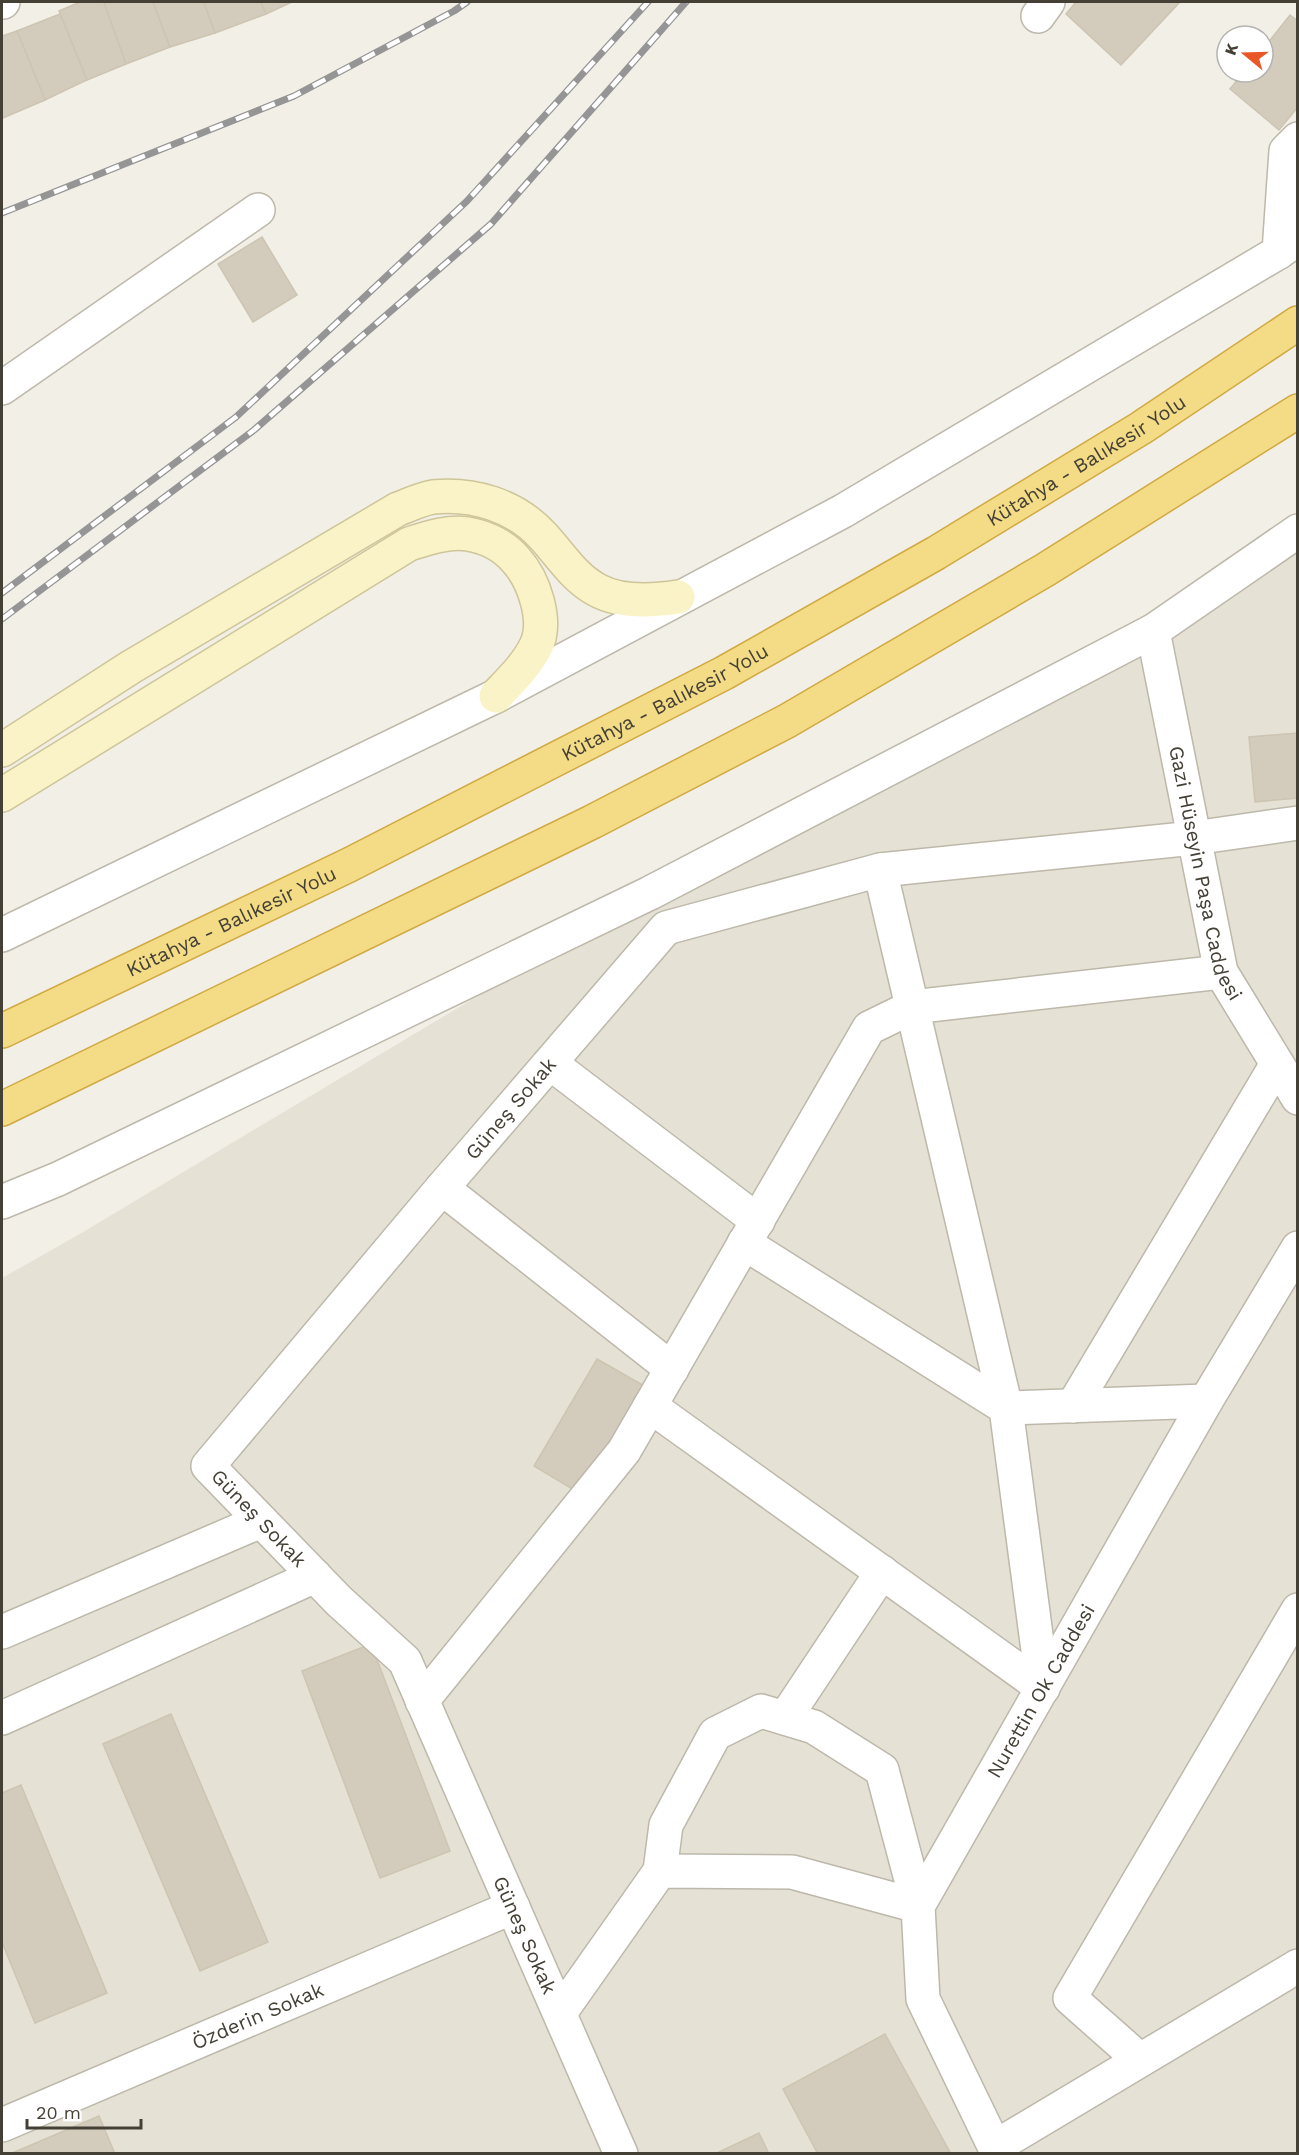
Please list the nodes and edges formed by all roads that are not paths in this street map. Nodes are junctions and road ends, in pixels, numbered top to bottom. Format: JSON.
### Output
{"nodes":[{"id":1,"x":1298,"y":139,"type":"edge"},
{"id":2,"x":258,"y":210,"type":"dead end"},
{"id":3,"x":1288,"y":245,"type":"edge"},
{"id":4,"x":1298,"y":323,"type":"edge"},
{"id":5,"x":2,"y":388,"type":"edge"},
{"id":6,"x":1298,"y":411,"type":"edge"},
{"id":7,"x":1298,"y":531,"type":"edge"},
{"id":8,"x":678,"y":597,"type":"junction"},
{"id":9,"x":1153,"y":631,"type":"junction"},
{"id":10,"x":496,"y":696,"type":"junction"},
{"id":11,"x":2,"y":750,"type":"edge"},
{"id":12,"x":2,"y":795,"type":"edge"},
{"id":13,"x":1298,"y":823,"type":"edge"},
{"id":14,"x":1194,"y":838,"type":"junction"},
{"id":15,"x":880,"y":870,"type":"junction"},
{"id":16,"x":2,"y":935,"type":"edge"},
{"id":17,"x":1221,"y":972,"type":"junction"},
{"id":18,"x":912,"y":1007,"type":"junction"},
{"id":19,"x":2,"y":1031,"type":"edge"},
{"id":20,"x":550,"y":1062,"type":"junction"},
{"id":21,"x":1277,"y":1064,"type":"junction"},
{"id":22,"x":1298,"y":1098,"type":"edge"},
{"id":23,"x":2,"y":1109,"type":"edge"},
{"id":24,"x":442,"y":1188,"type":"junction"},
{"id":25,"x":2,"y":1202,"type":"edge"},
{"id":26,"x":751,"y":1232,"type":"junction"},
{"id":27,"x":1298,"y":1248,"type":"edge"},
{"id":28,"x":672,"y":1369,"type":"junction"},
{"id":29,"x":1206,"y":1401,"type":"junction"},
{"id":30,"x":650,"y":1406,"type":"junction"},
{"id":31,"x":1073,"y":1406,"type":"junction"},
{"id":32,"x":1006,"y":1408,"type":"junction"},
{"id":33,"x":261,"y":1521,"type":"junction"},
{"id":34,"x":882,"y":1572,"type":"junction"},
{"id":35,"x":315,"y":1576,"type":"junction"},
{"id":36,"x":1298,"y":1610,"type":"edge"},
{"id":37,"x":2,"y":1632,"type":"edge"},
{"id":38,"x":1043,"y":1688,"type":"junction"},
{"id":39,"x":422,"y":1701,"type":"junction"},
{"id":40,"x":2,"y":1718,"type":"edge"},
{"id":41,"x":785,"y":1718,"type":"junction"},
{"id":42,"x":660,"y":1872,"type":"junction"},
{"id":43,"x":918,"y":1906,"type":"junction"},
{"id":44,"x":513,"y":1907,"type":"junction"},
{"id":45,"x":1298,"y":1966,"type":"edge"},
{"id":46,"x":560,"y":2013,"type":"junction"},
{"id":47,"x":1140,"y":2060,"type":"junction"},
{"id":48,"x":2,"y":2125,"type":"edge"},
{"id":49,"x":997,"y":2150,"type":"edge"},
{"id":50,"x":621,"y":2154,"type":"edge"}],
"edges":[{"from":1,"to":3,"type":"street"},
{"from":2,"to":5,"type":"street"},
{"from":3,"to":8,"type":"street"},
{"from":4,"to":19,"type":"highway","name":"Kütahya - Balıkesir Yolu"},
{"from":6,"to":23,"type":"highway"},
{"from":7,"to":9,"type":"street"},
{"from":8,"to":10,"type":"street"},
{"from":8,"to":11,"type":"main road"},
{"from":9,"to":14,"type":"street","name":"Gazi Hüseyin Paşa Caddesi"},
{"from":9,"to":25,"type":"street"},
{"from":10,"to":12,"type":"main road"},
{"from":10,"to":16,"type":"street"},
{"from":13,"to":14,"type":"street"},
{"from":14,"to":15,"type":"street"},
{"from":14,"to":17,"type":"street","name":"Gazi Hüseyin Paşa Caddesi"},
{"from":15,"to":18,"type":"street"},
{"from":15,"to":20,"type":"street","name":"Güneş Sokak"},
{"from":17,"to":18,"type":"street"},
{"from":17,"to":21,"type":"street","name":"Gazi Hüseyin Paşa Caddesi"},
{"from":18,"to":26,"type":"street"},
{"from":18,"to":32,"type":"street"},
{"from":20,"to":24,"type":"street","name":"Güneş Sokak"},
{"from":20,"to":26,"type":"street"},
{"from":21,"to":22,"type":"street","name":"Gazi Hüseyin Paşa Caddesi"},
{"from":21,"to":31,"type":"street"},
{"from":24,"to":28,"type":"street"},
{"from":24,"to":33,"type":"street","name":"Güneş Sokak"},
{"from":26,"to":28,"type":"street"},
{"from":26,"to":32,"type":"street"},
{"from":27,"to":29,"type":"street","name":"Nurettin Ok Caddesi"},
{"from":28,"to":30,"type":"street"},
{"from":29,"to":31,"type":"street"},
{"from":29,"to":38,"type":"street","name":"Nurettin Ok Caddesi"},
{"from":30,"to":34,"type":"street"},
{"from":30,"to":39,"type":"street"},
{"from":31,"to":32,"type":"street"},
{"from":32,"to":38,"type":"street"},
{"from":33,"to":35,"type":"street","name":"Güneş Sokak"},
{"from":33,"to":37,"type":"street"},
{"from":34,"to":38,"type":"street"},
{"from":34,"to":41,"type":"street"},
{"from":35,"to":39,"type":"street","name":"Güneş Sokak"},
{"from":35,"to":40,"type":"street"},
{"from":36,"to":47,"type":"street"},
{"from":38,"to":43,"type":"street","name":"Nurettin Ok Caddesi"},
{"from":39,"to":44,"type":"street","name":"Güneş Sokak"},
{"from":41,"to":42,"type":"street"},
{"from":41,"to":43,"type":"street"},
{"from":42,"to":43,"type":"street"},
{"from":42,"to":46,"type":"street"},
{"from":43,"to":49,"type":"street"},
{"from":44,"to":46,"type":"street","name":"Güneş Sokak"},
{"from":44,"to":48,"type":"street","name":"Özderin Sokak"},
{"from":45,"to":47,"type":"street"},
{"from":46,"to":50,"type":"street","name":"Güneş Sokak"},
{"from":47,"to":49,"type":"street"}]}
